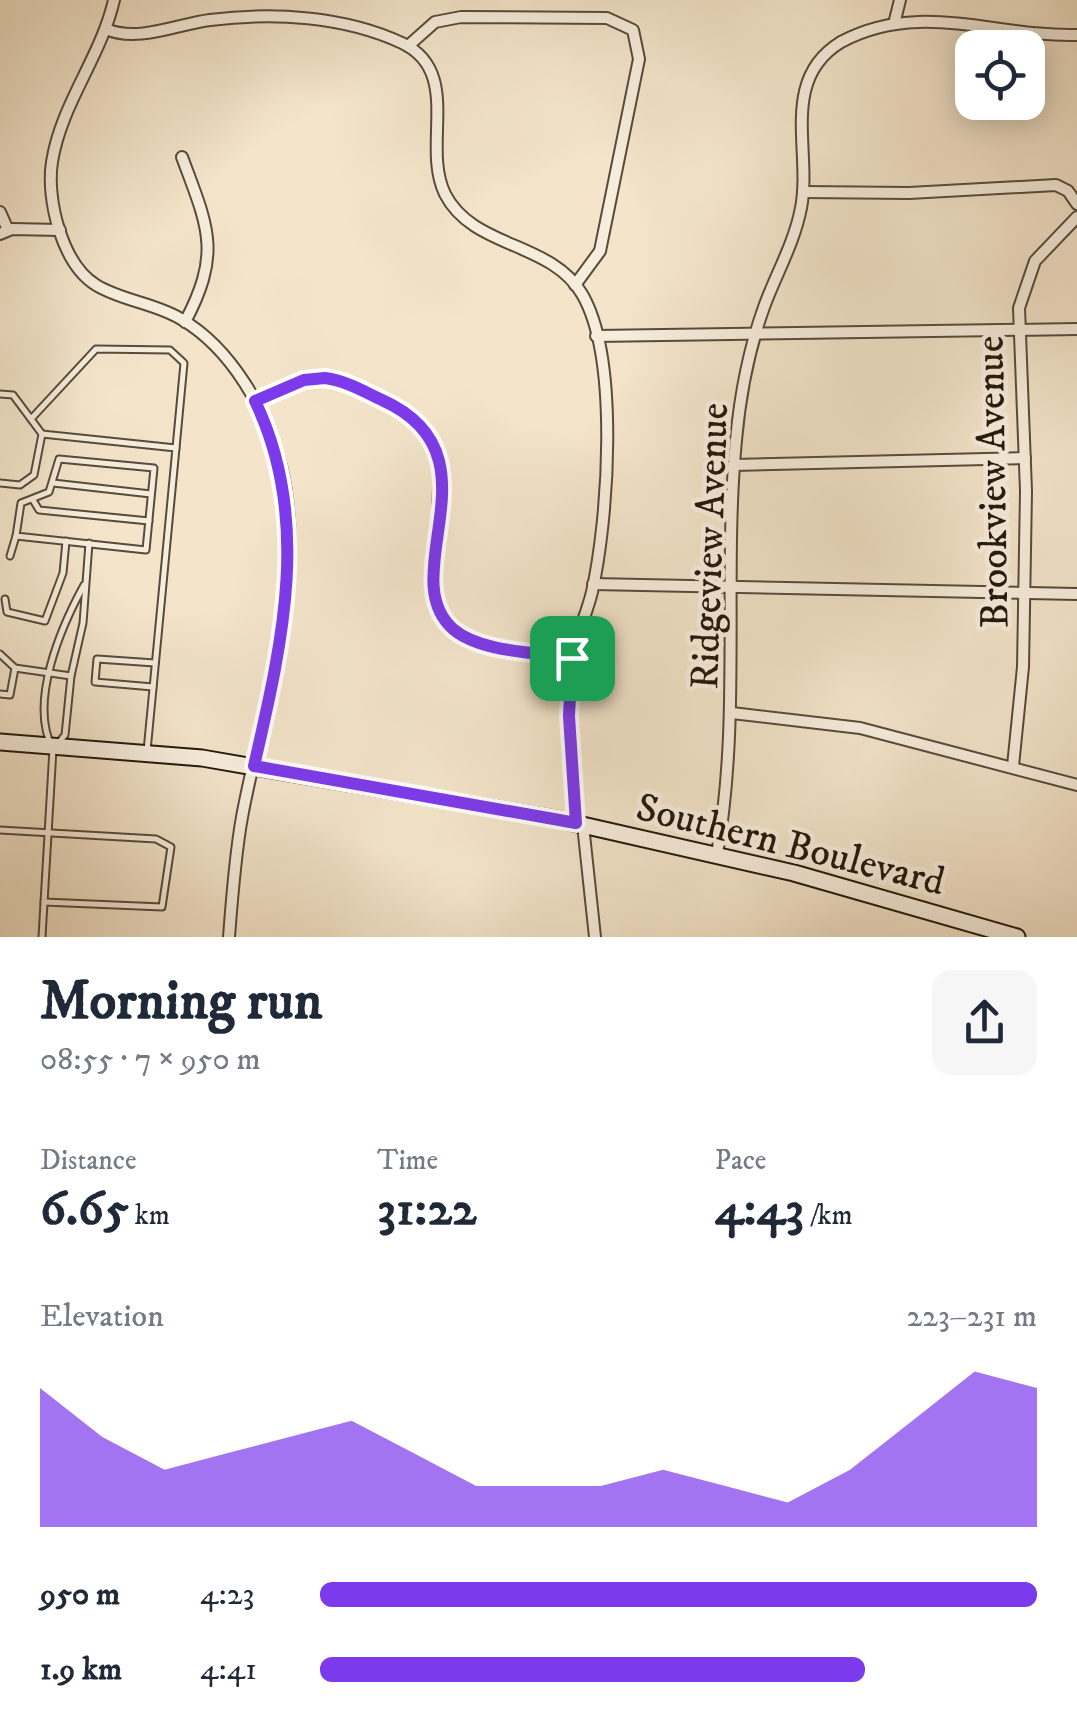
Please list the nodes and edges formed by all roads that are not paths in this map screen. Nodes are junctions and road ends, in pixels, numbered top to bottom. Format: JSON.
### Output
{"nodes":[{"id":1,"x":114,"y":0,"type":"edge"},
{"id":2,"x":900,"y":0,"type":"edge"},
{"id":3,"x":895,"y":20,"type":"junction"},
{"id":4,"x":106,"y":30,"type":"junction"},
{"id":5,"x":1077,"y":35,"type":"edge"},
{"id":6,"x":408,"y":46,"type":"junction"},
{"id":7,"x":182,"y":158,"type":"dead end"},
{"id":8,"x":803,"y":192,"type":"junction"},
{"id":9,"x":1077,"y":204,"type":"edge"},
{"id":10,"x":0,"y":212,"type":"edge"},
{"id":11,"x":1077,"y":217,"type":"edge"},
{"id":12,"x":60,"y":230,"type":"junction"},
{"id":13,"x":4,"y":232,"type":"edge"},
{"id":14,"x":576,"y":285,"type":"junction"},
{"id":15,"x":185,"y":322,"type":"junction"},
{"id":16,"x":1077,"y":329,"type":"edge"},
{"id":17,"x":1019,"y":330,"type":"junction"},
{"id":18,"x":756,"y":335,"type":"junction"},
{"id":19,"x":596,"y":336,"type":"junction"},
{"id":20,"x":0,"y":394,"type":"edge"},
{"id":21,"x":255,"y":401,"type":"junction"},
{"id":22,"x":31,"y":419,"type":"junction"},
{"id":23,"x":42,"y":434,"type":"junction"},
{"id":24,"x":176,"y":448,"type":"junction"},
{"id":25,"x":1025,"y":458,"type":"junction"},
{"id":26,"x":734,"y":464,"type":"junction"},
{"id":27,"x":0,"y":483,"type":"edge"},
{"id":28,"x":53,"y":483,"type":"junction"},
{"id":29,"x":152,"y":494,"type":"junction"},
{"id":30,"x":34,"y":500,"type":"junction"},
{"id":31,"x":148,"y":521,"type":"junction"},
{"id":32,"x":16,"y":536,"type":"junction"},
{"id":33,"x":66,"y":541,"type":"junction"},
{"id":34,"x":88,"y":543,"type":"junction"},
{"id":35,"x":10,"y":556,"type":"dead end"},
{"id":36,"x":594,"y":584,"type":"junction"},
{"id":37,"x":84,"y":586,"type":"junction"},
{"id":38,"x":731,"y":588,"type":"junction"},
{"id":39,"x":1024,"y":594,"type":"junction"},
{"id":40,"x":1077,"y":594,"type":"edge"},
{"id":41,"x":5,"y":599,"type":"dead end"},
{"id":42,"x":0,"y":654,"type":"edge"},
{"id":43,"x":572,"y":658,"type":"junction"},
{"id":44,"x":155,"y":663,"type":"junction"},
{"id":45,"x":16,"y":668,"type":"junction"},
{"id":46,"x":50,"y":674,"type":"junction"},
{"id":47,"x":71,"y":676,"type":"junction"},
{"id":48,"x":152,"y":687,"type":"junction"},
{"id":49,"x":0,"y":694,"type":"edge"},
{"id":50,"x":732,"y":713,"type":"junction"},
{"id":51,"x":5,"y":745,"type":"edge"},
{"id":52,"x":54,"y":749,"type":"junction"},
{"id":53,"x":146,"y":754,"type":"junction"},
{"id":54,"x":254,"y":766,"type":"junction"},
{"id":55,"x":1012,"y":766,"type":"junction"},
{"id":56,"x":1077,"y":785,"type":"edge"},
{"id":57,"x":580,"y":824,"type":"junction"},
{"id":58,"x":0,"y":830,"type":"edge"},
{"id":59,"x":48,"y":834,"type":"junction"},
{"id":60,"x":717,"y":854,"type":"junction"},
{"id":61,"x":44,"y":902,"type":"junction"},
{"id":62,"x":986,"y":933,"type":"edge"},
{"id":63,"x":42,"y":937,"type":"edge"},
{"id":64,"x":229,"y":937,"type":"edge"},
{"id":65,"x":594,"y":937,"type":"edge"},
{"id":66,"x":1017,"y":937,"type":"edge"}],
"edges":[{"from":1,"to":4,"type":"street"},
{"from":2,"to":3,"type":"street"},
{"from":3,"to":5,"type":"street"},
{"from":3,"to":8,"type":"street","name":"Ridgeview Avenue"},
{"from":4,"to":6,"type":"street"},
{"from":4,"to":12,"type":"street"},
{"from":6,"to":14,"type":"street"},
{"from":6,"to":14,"type":"street"},
{"from":7,"to":15,"type":"street"},
{"from":8,"to":9,"type":"street"},
{"from":8,"to":18,"type":"street","name":"Ridgeview Avenue"},
{"from":10,"to":13,"type":"street"},
{"from":11,"to":17,"type":"street","name":"Brookview Avenue"},
{"from":12,"to":13,"type":"street"},
{"from":12,"to":15,"type":"street"},
{"from":14,"to":19,"type":"street"},
{"from":15,"to":21,"type":"street"},
{"from":16,"to":17,"type":"street"},
{"from":17,"to":18,"type":"street"},
{"from":17,"to":25,"type":"street","name":"Brookview Avenue"},
{"from":18,"to":19,"type":"street"},
{"from":18,"to":26,"type":"street","name":"Ridgeview Avenue"},
{"from":19,"to":36,"type":"street"},
{"from":20,"to":22,"type":"lane"},
{"from":21,"to":43,"type":"street"},
{"from":21,"to":54,"type":"street"},
{"from":22,"to":23,"type":"lane"},
{"from":22,"to":24,"type":"lane"},
{"from":23,"to":24,"type":"lane"},
{"from":23,"to":27,"type":"lane"},
{"from":24,"to":44,"type":"lane"},
{"from":25,"to":26,"type":"street"},
{"from":25,"to":39,"type":"street","name":"Brookview Avenue"},
{"from":26,"to":38,"type":"street","name":"Ridgeview Avenue"},
{"from":28,"to":29,"type":"lane"},
{"from":28,"to":29,"type":"lane"},
{"from":28,"to":30,"type":"lane"},
{"from":29,"to":31,"type":"lane"},
{"from":30,"to":31,"type":"lane"},
{"from":30,"to":32,"type":"lane"},
{"from":31,"to":34,"type":"lane"},
{"from":32,"to":33,"type":"lane"},
{"from":32,"to":35,"type":"lane"},
{"from":33,"to":34,"type":"lane"},
{"from":33,"to":41,"type":"lane"},
{"from":34,"to":37,"type":"lane"},
{"from":36,"to":38,"type":"street"},
{"from":36,"to":43,"type":"street"},
{"from":37,"to":46,"type":"lane"},
{"from":37,"to":47,"type":"lane"},
{"from":38,"to":39,"type":"street"},
{"from":38,"to":50,"type":"street","name":"Ridgeview Avenue"},
{"from":39,"to":40,"type":"street"},
{"from":39,"to":55,"type":"street","name":"Brookview Avenue"},
{"from":42,"to":45,"type":"lane"},
{"from":43,"to":57,"type":"street"},
{"from":44,"to":48,"type":"lane"},
{"from":44,"to":48,"type":"lane"},
{"from":45,"to":46,"type":"lane"},
{"from":45,"to":49,"type":"lane"},
{"from":46,"to":47,"type":"lane"},
{"from":46,"to":52,"type":"lane"},
{"from":47,"to":52,"type":"lane"},
{"from":48,"to":53,"type":"lane"},
{"from":50,"to":55,"type":"street"},
{"from":50,"to":60,"type":"street","name":"Ridgeview Avenue"},
{"from":51,"to":52,"type":"street","name":"Southern Boulevard"},
{"from":52,"to":53,"type":"street","name":"Southern Boulevard"},
{"from":52,"to":59,"type":"lane"},
{"from":53,"to":54,"type":"street","name":"Southern Boulevard"},
{"from":54,"to":57,"type":"street","name":"Southern Boulevard"},
{"from":54,"to":64,"type":"street"},
{"from":55,"to":56,"type":"street"},
{"from":57,"to":60,"type":"street","name":"Southern Boulevard"},
{"from":57,"to":65,"type":"street"},
{"from":58,"to":59,"type":"lane"},
{"from":59,"to":61,"type":"lane"},
{"from":59,"to":61,"type":"lane"},
{"from":60,"to":62,"type":"street","name":"Southern Boulevard"},
{"from":61,"to":63,"type":"lane"},
{"from":62,"to":66,"type":"street","name":"Southern Boulevard"}]}
